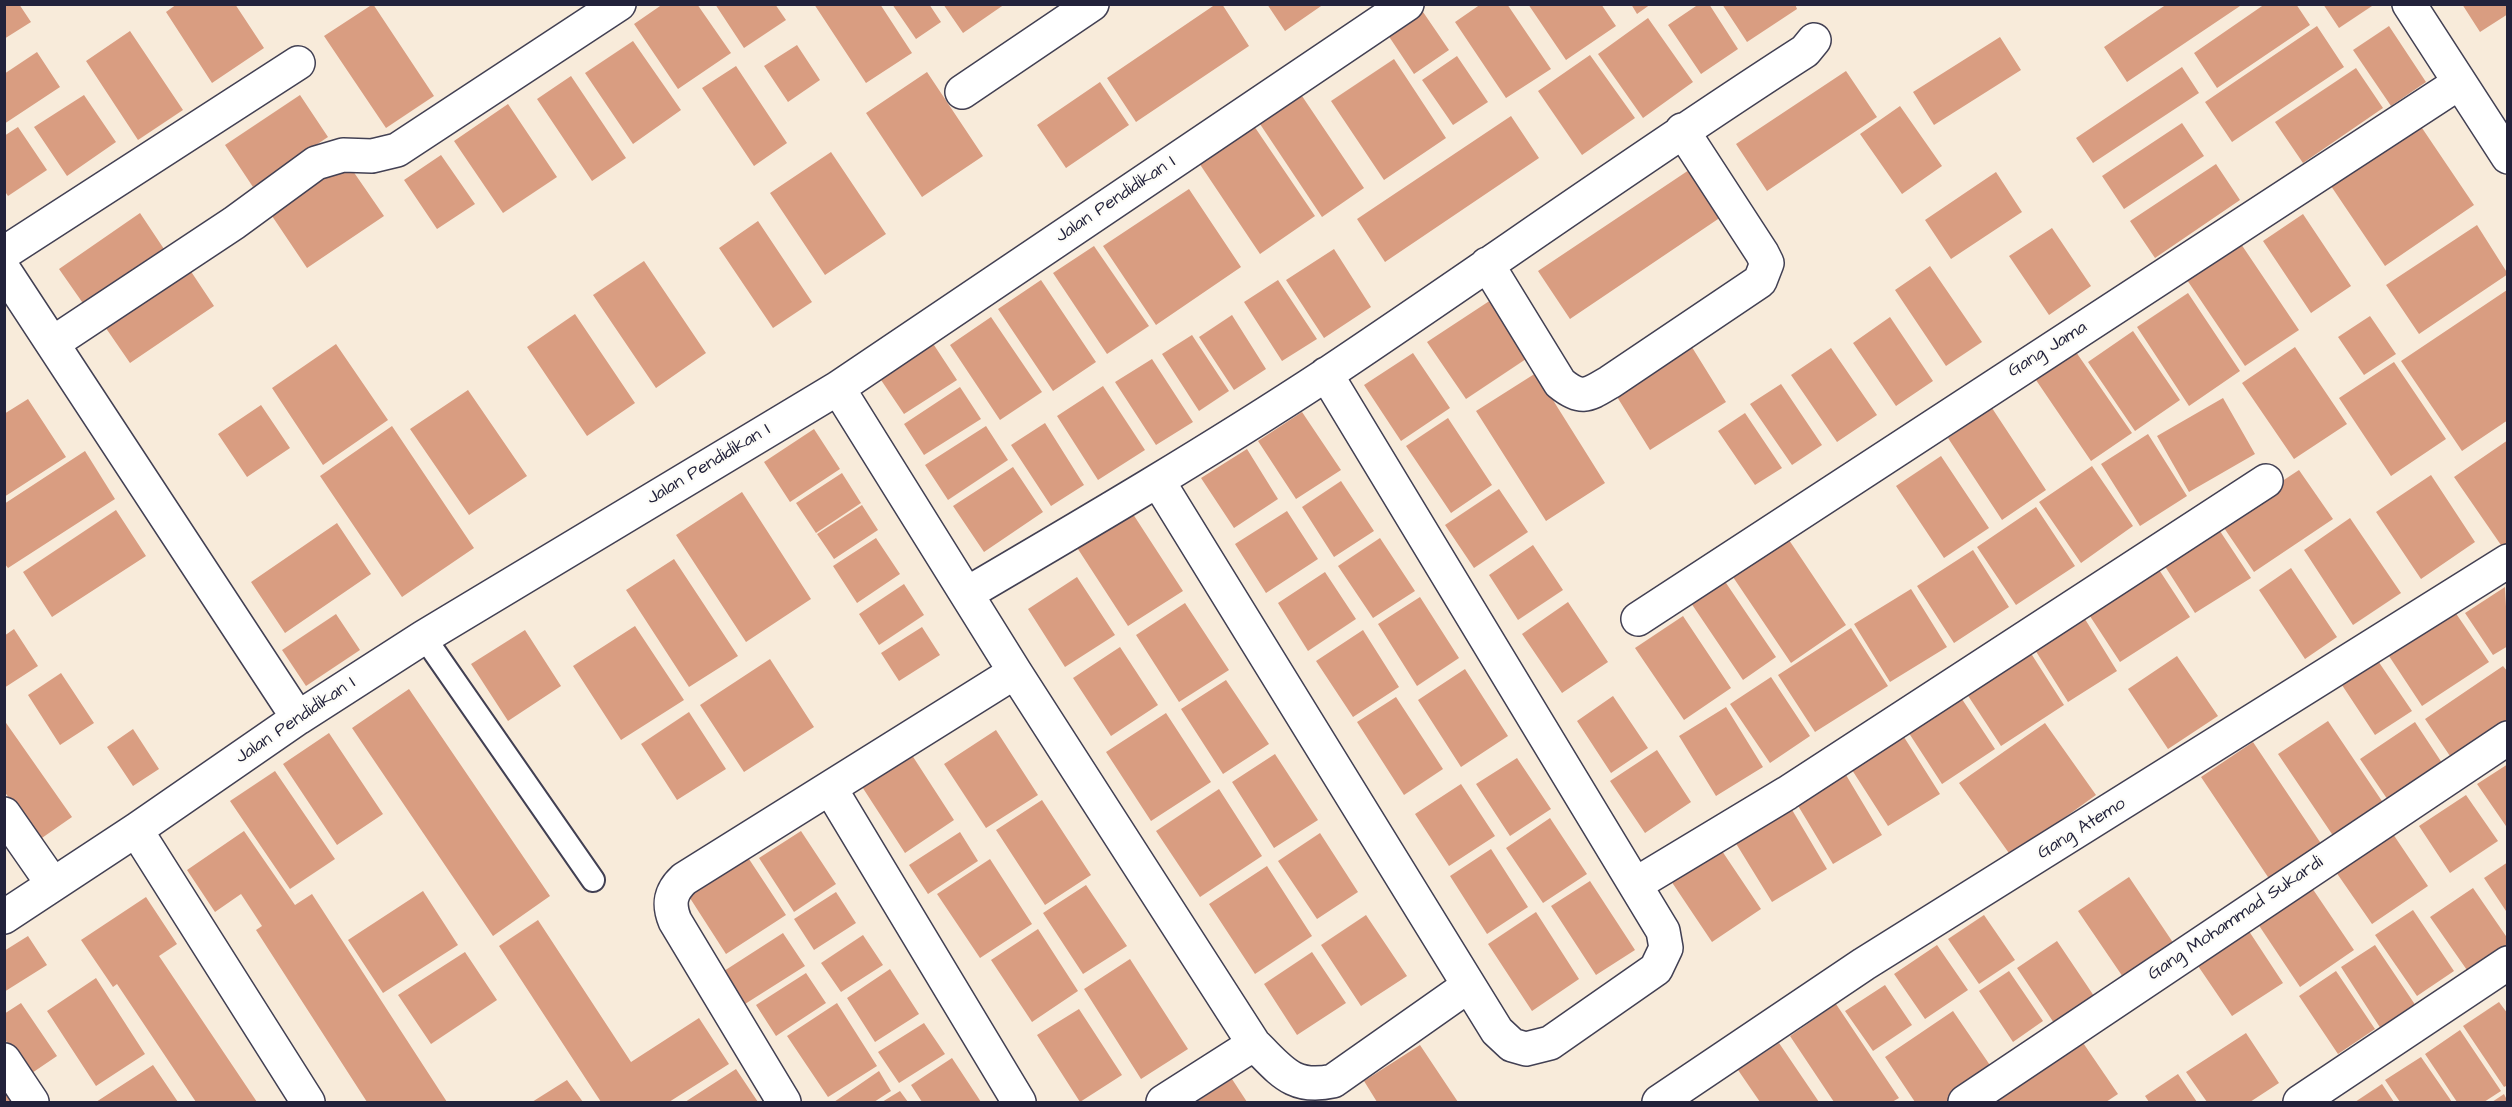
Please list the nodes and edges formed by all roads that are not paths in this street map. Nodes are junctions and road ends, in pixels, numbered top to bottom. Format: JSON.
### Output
{"nodes":[{"id":1,"x":619,"y":4,"type":"edge"},
{"id":2,"x":1092,"y":4,"type":"edge"},
{"id":3,"x":1407,"y":4,"type":"edge"},
{"id":4,"x":2415,"y":7,"type":"edge"},
{"id":5,"x":1814,"y":40,"type":"dead end"},
{"id":6,"x":298,"y":63,"type":"dead end"},
{"id":7,"x":2459,"y":83,"type":"junction"},
{"id":8,"x":962,"y":92,"type":"dead end"},
{"id":9,"x":1682,"y":130,"type":"junction"},
{"id":10,"x":2508,"y":157,"type":"edge"},
{"id":11,"x":4,"y":253,"type":"edge"},
{"id":12,"x":1487,"y":264,"type":"junction"},
{"id":13,"x":4,"y":270,"type":"edge"},
{"id":14,"x":53,"y":343,"type":"junction"},
{"id":15,"x":1326,"y":374,"type":"junction"},
{"id":16,"x":838,"y":388,"type":"junction"},
{"id":17,"x":1158,"y":481,"type":"junction"},
{"id":18,"x":2266,"y":481,"type":"dead end"},
{"id":19,"x":2508,"y":561,"type":"edge"},
{"id":20,"x":968,"y":593,"type":"junction"},
{"id":21,"x":1638,"y":619,"type":"dead end"},
{"id":22,"x":424,"y":637,"type":"junction"},
{"id":23,"x":1016,"y":672,"type":"junction"},
{"id":24,"x":298,"y":718,"type":"junction"},
{"id":25,"x":2508,"y":738,"type":"edge"},
{"id":26,"x":830,"y":788,"type":"junction"},
{"id":27,"x":4,"y":814,"type":"edge"},
{"id":28,"x":136,"y":830,"type":"junction"},
{"id":29,"x":593,"y":880,"type":"dead end"},
{"id":30,"x":52,"y":884,"type":"junction"},
{"id":31,"x":1636,"y":884,"type":"junction"},
{"id":32,"x":4,"y":916,"type":"edge"},
{"id":33,"x":2508,"y":963,"type":"edge"},
{"id":34,"x":1468,"y":986,"type":"junction"},
{"id":35,"x":1254,"y":1044,"type":"junction"},
{"id":36,"x":4,"y":1060,"type":"edge"},
{"id":37,"x":32,"y":1102,"type":"edge"},
{"id":38,"x":308,"y":1102,"type":"edge"},
{"id":39,"x":784,"y":1102,"type":"edge"},
{"id":40,"x":1019,"y":1102,"type":"edge"},
{"id":41,"x":1163,"y":1102,"type":"edge"},
{"id":42,"x":1659,"y":1102,"type":"edge"},
{"id":43,"x":1965,"y":1102,"type":"edge"},
{"id":44,"x":2300,"y":1102,"type":"edge"}],
"edges":[{"from":1,"to":14,"type":"main road"},
{"from":2,"to":8,"type":"main road"},
{"from":3,"to":16,"type":"main road","name":"Jalan Pendidikan I"},
{"from":4,"to":7,"type":"main road"},
{"from":5,"to":9,"type":"main road"},
{"from":6,"to":11,"type":"main road"},
{"from":7,"to":10,"type":"main road"},
{"from":7,"to":21,"type":"main road","name":"Gang Jama"},
{"from":9,"to":12,"type":"main road"},
{"from":9,"to":12,"type":"main road"},
{"from":12,"to":15,"type":"main road"},
{"from":13,"to":14,"type":"main road"},
{"from":14,"to":24,"type":"main road"},
{"from":15,"to":17,"type":"main road"},
{"from":15,"to":31,"type":"main road"},
{"from":16,"to":20,"type":"main road"},
{"from":16,"to":22,"type":"main road","name":"Jalan Pendidikan I"},
{"from":17,"to":20,"type":"main road"},
{"from":17,"to":34,"type":"main road"},
{"from":18,"to":31,"type":"main road"},
{"from":19,"to":42,"type":"main road","name":"Gang Atemo"},
{"from":20,"to":23,"type":"main road"},
{"from":22,"to":24,"type":"main road","name":"Jalan Pendidikan I"},
{"from":22,"to":29,"type":"lane"},
{"from":23,"to":26,"type":"main road"},
{"from":23,"to":35,"type":"main road"},
{"from":24,"to":28,"type":"main road","name":"Jalan Pendidikan I"},
{"from":25,"to":43,"type":"main road","name":"Gang Mohammad Sukardi"},
{"from":26,"to":39,"type":"main road"},
{"from":26,"to":40,"type":"main road"},
{"from":27,"to":30,"type":"main road"},
{"from":28,"to":30,"type":"main road","name":"Jalan Pendidikan I"},
{"from":28,"to":38,"type":"main road"},
{"from":30,"to":32,"type":"main road","name":"Jalan Pendidikan I"},
{"from":31,"to":34,"type":"main road"},
{"from":33,"to":44,"type":"main road"},
{"from":34,"to":35,"type":"main road"},
{"from":35,"to":41,"type":"main road"},
{"from":36,"to":37,"type":"main road"}]}
